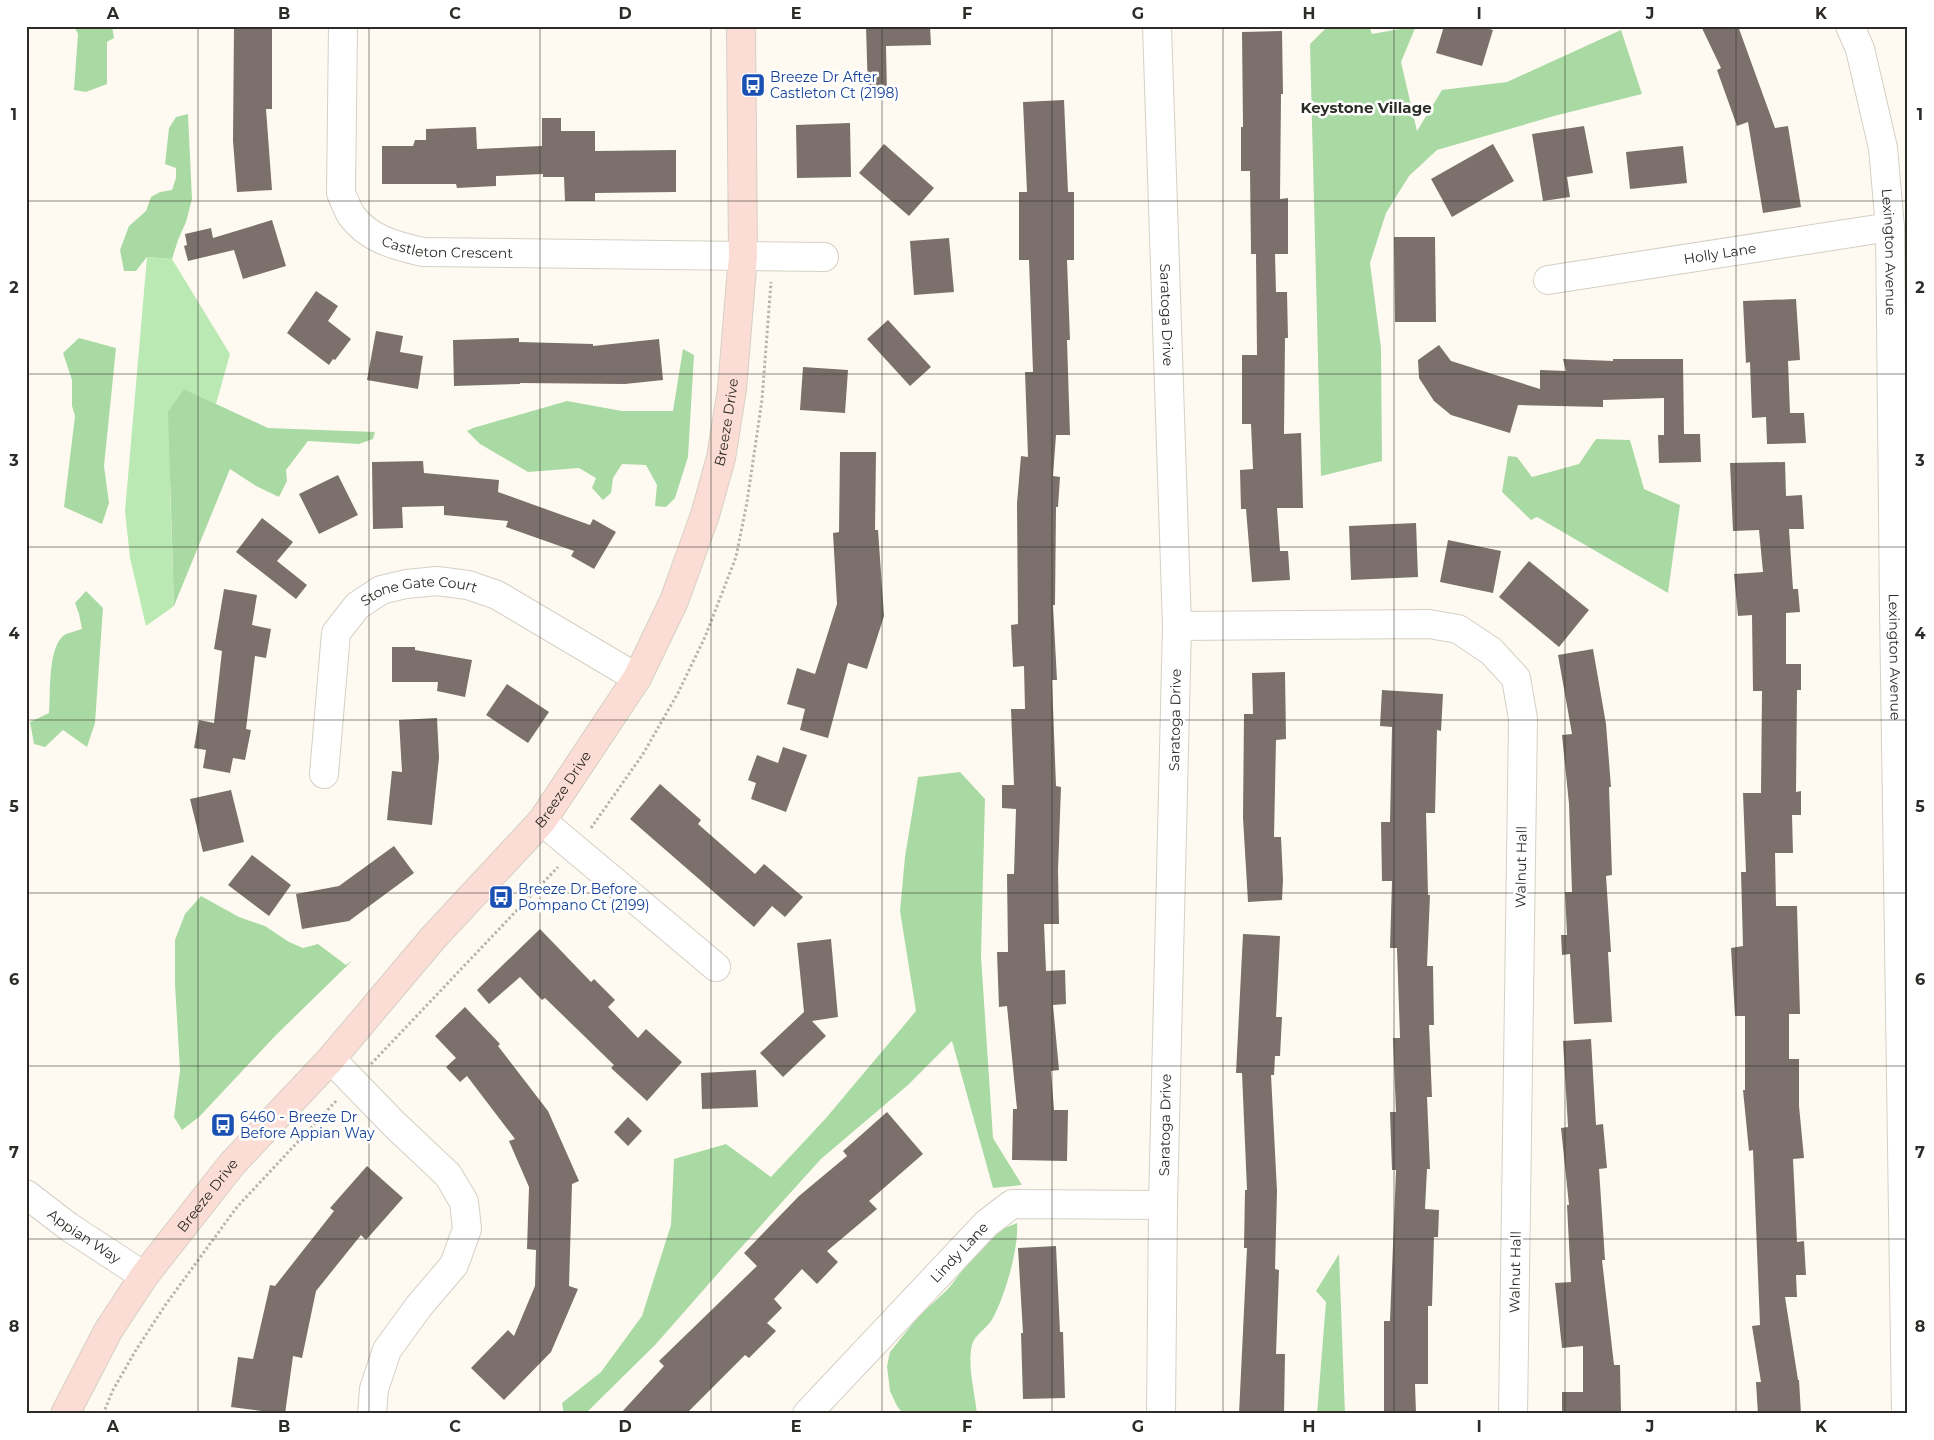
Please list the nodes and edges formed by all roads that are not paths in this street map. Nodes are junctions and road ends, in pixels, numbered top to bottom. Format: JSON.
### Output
{"nodes":[{"id":1,"x":343,"y":26,"type":"edge"},
{"id":2,"x":741,"y":26,"type":"edge"},
{"id":3,"x":1157,"y":26,"type":"edge"},
{"id":4,"x":1850,"y":26,"type":"edge"},
{"id":5,"x":1890,"y":227,"type":"junction"},
{"id":6,"x":743,"y":256,"type":"junction"},
{"id":7,"x":824,"y":257,"type":"dead end"},
{"id":8,"x":1548,"y":280,"type":"dead end"},
{"id":9,"x":1177,"y":626,"type":"junction"},
{"id":10,"x":637,"y":678,"type":"junction"},
{"id":11,"x":324,"y":774,"type":"dead end"},
{"id":12,"x":542,"y":821,"type":"junction"},
{"id":13,"x":716,"y":967,"type":"dead end"},
{"id":14,"x":331,"y":1059,"type":"junction"},
{"id":15,"x":26,"y":1194,"type":"edge"},
{"id":16,"x":1163,"y":1205,"type":"junction"},
{"id":17,"x":144,"y":1276,"type":"junction"},
{"id":18,"x":65,"y":1414,"type":"edge"},
{"id":19,"x":372,"y":1414,"type":"edge"},
{"id":20,"x":807,"y":1414,"type":"edge"},
{"id":21,"x":1161,"y":1414,"type":"edge"},
{"id":22,"x":1513,"y":1414,"type":"edge"},
{"id":23,"x":1906,"y":1414,"type":"edge"}],
"edges":[{"from":1,"to":6,"type":"street","name":"Castleton Crescent"},
{"from":2,"to":6,"type":"street","name":"Breeze Drive"},
{"from":3,"to":9,"type":"street","name":"Saratoga Drive"},
{"from":4,"to":5,"type":"street","name":"Lexington Avenue"},
{"from":5,"to":8,"type":"street","name":"Holly Lane"},
{"from":5,"to":23,"type":"street","name":"Lexington Avenue"},
{"from":6,"to":7,"type":"street","name":"Castleton Crescent"},
{"from":6,"to":10,"type":"street","name":"Breeze Drive"},
{"from":9,"to":16,"type":"street","name":"Saratoga Drive"},
{"from":9,"to":22,"type":"street","name":"Walnut Hall"},
{"from":10,"to":11,"type":"street","name":"Stone Gate Court"},
{"from":10,"to":12,"type":"street","name":"Breeze Drive"},
{"from":12,"to":13,"type":"street"},
{"from":12,"to":14,"type":"street","name":"Breeze Drive"},
{"from":14,"to":17,"type":"street","name":"Breeze Drive"},
{"from":14,"to":19,"type":"street"},
{"from":15,"to":17,"type":"street","name":"Appian Way"},
{"from":16,"to":20,"type":"street","name":"Lindy Lane"},
{"from":16,"to":21,"type":"street","name":"Saratoga Drive"},
{"from":17,"to":18,"type":"street","name":"Breeze Drive"}]}
